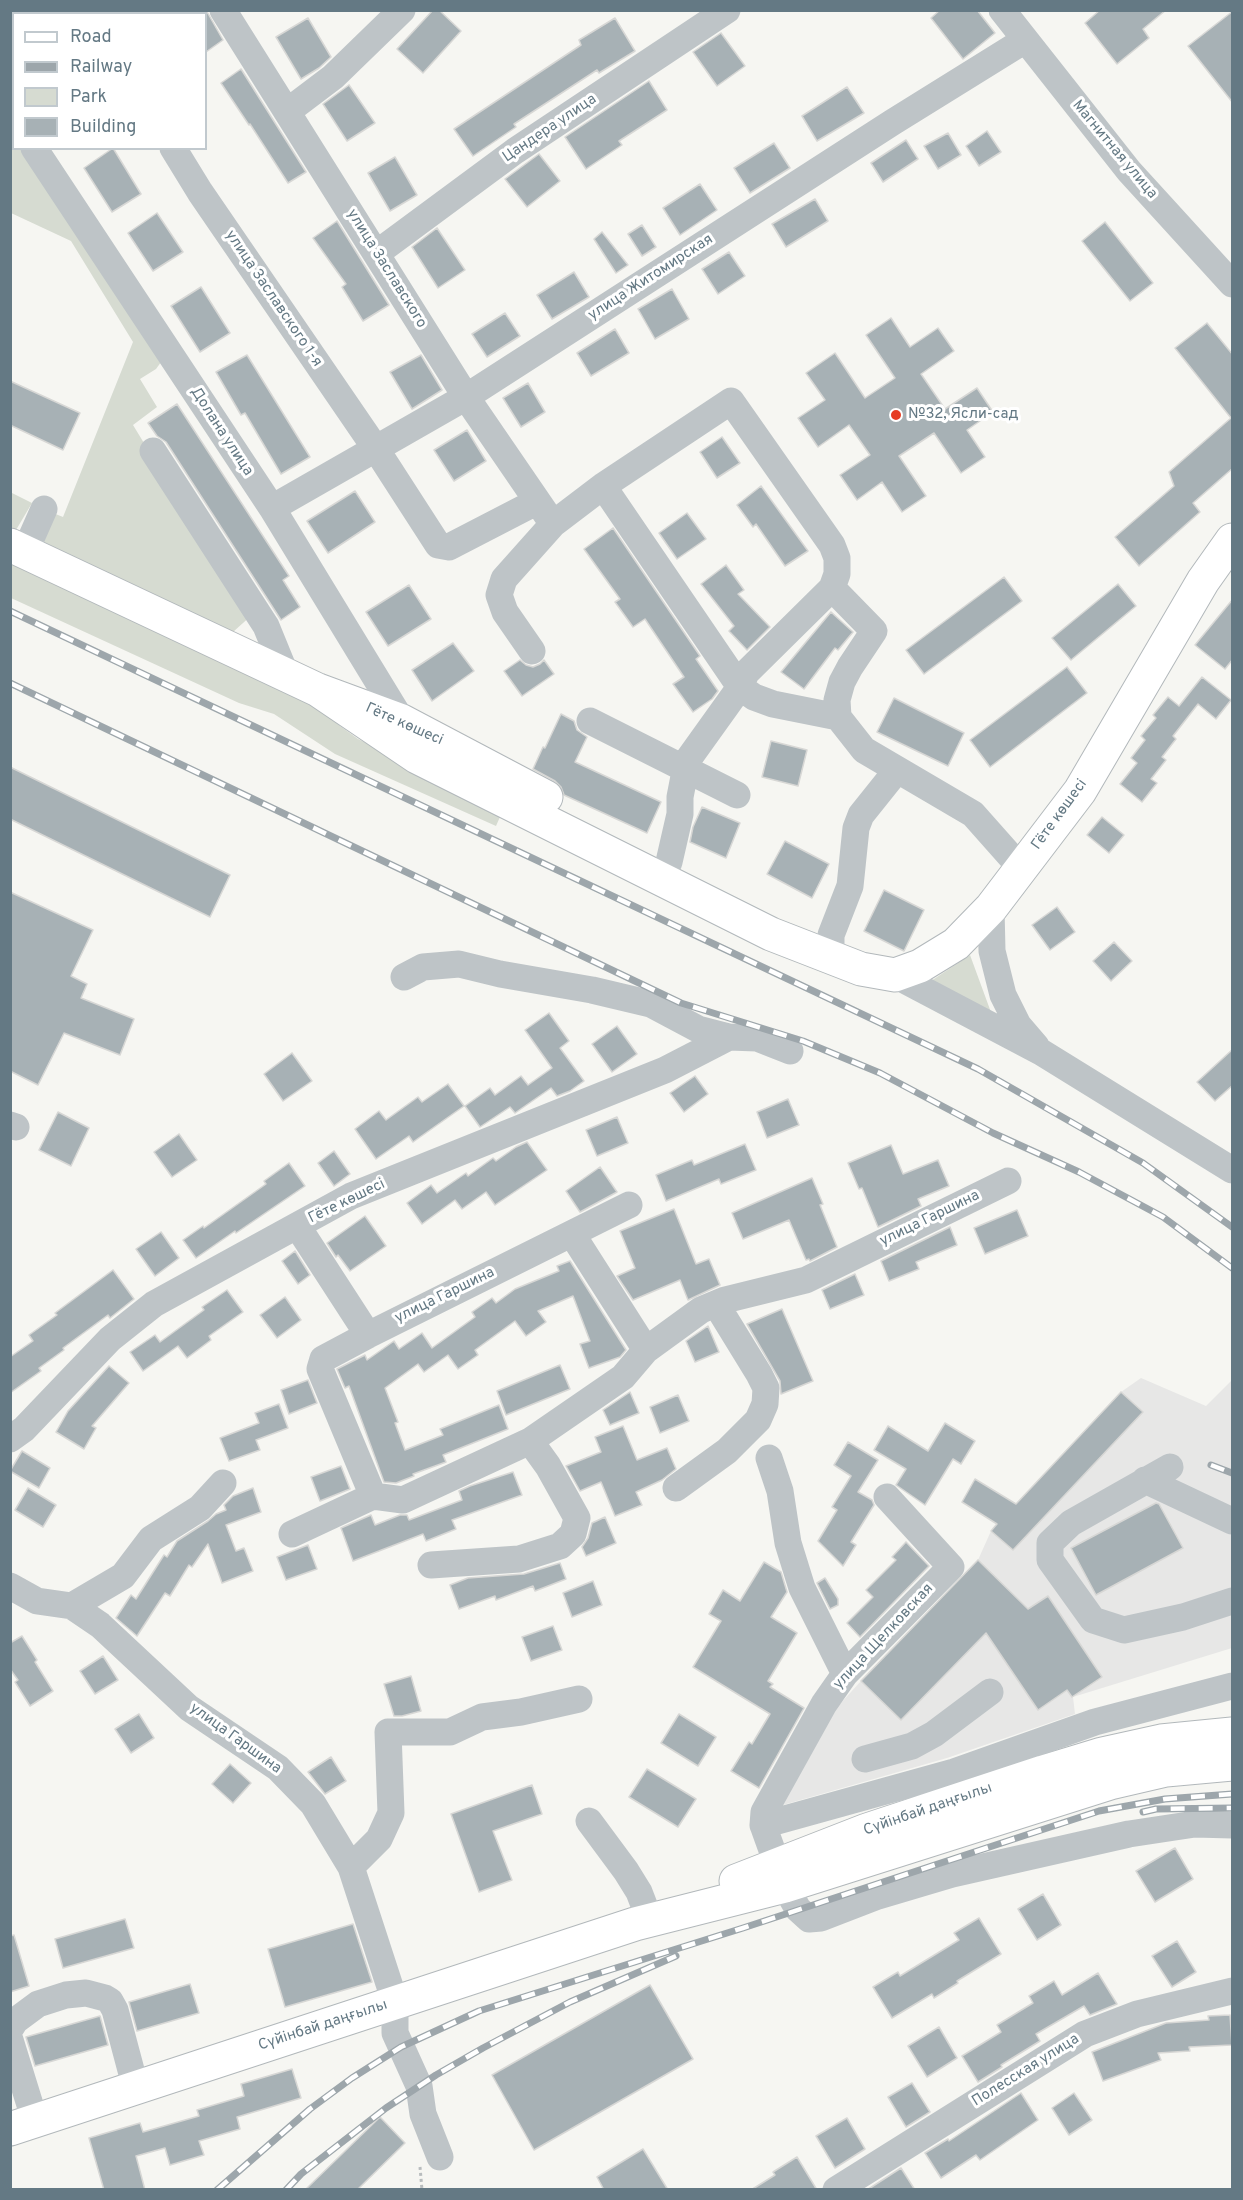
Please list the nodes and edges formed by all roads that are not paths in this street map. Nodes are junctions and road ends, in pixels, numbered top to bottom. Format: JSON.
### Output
{"nodes":[{"id":1,"x":224,"y":10,"type":"edge"},
{"id":2,"x":402,"y":10,"type":"edge"},
{"id":3,"x":727,"y":10,"type":"edge"},
{"id":4,"x":1002,"y":10,"type":"edge"},
{"id":5,"x":1025,"y":40,"type":"junction"},
{"id":6,"x":288,"y":111,"type":"junction"},
{"id":7,"x":35,"y":150,"type":"edge"},
{"id":8,"x":173,"y":150,"type":"edge"},
{"id":9,"x":376,"y":253,"type":"junction"},
{"id":10,"x":1233,"y":284,"type":"edge"},
{"id":11,"x":466,"y":397,"type":"junction"},
{"id":12,"x":376,"y":449,"type":"junction"},
{"id":13,"x":153,"y":451,"type":"dead end"},
{"id":14,"x":603,"y":486,"type":"junction"},
{"id":15,"x":536,"y":501,"type":"junction"},
{"id":16,"x":272,"y":508,"type":"junction"},
{"id":17,"x":44,"y":509,"type":"dead end"},
{"id":18,"x":553,"y":524,"type":"junction"},
{"id":19,"x":18,"y":549,"type":"edge"},
{"id":20,"x":1228,"y":550,"type":"edge"},
{"id":21,"x":832,"y":588,"type":"junction"},
{"id":22,"x":532,"y":651,"type":"dead end"},
{"id":23,"x":286,"y":675,"type":"junction"},
{"id":24,"x":740,"y":687,"type":"junction"},
{"id":25,"x":318,"y":690,"type":"junction"},
{"id":26,"x":838,"y":717,"type":"junction"},
{"id":27,"x":402,"y":721,"type":"junction"},
{"id":28,"x":590,"y":721,"type":"dead end"},
{"id":29,"x":686,"y":769,"type":"junction"},
{"id":30,"x":897,"y":771,"type":"junction"},
{"id":31,"x":737,"y":795,"type":"dead end"},
{"id":32,"x":669,"y":862,"type":"junction"},
{"id":33,"x":1020,"y":867,"type":"junction"},
{"id":34,"x":991,"y":908,"type":"junction"},
{"id":35,"x":831,"y":959,"type":"junction"},
{"id":36,"x":895,"y":975,"type":"junction"},
{"id":37,"x":404,"y":977,"type":"dead end"},
{"id":38,"x":729,"y":1037,"type":"junction"},
{"id":39,"x":790,"y":1051,"type":"dead end"},
{"id":40,"x":1041,"y":1052,"type":"junction"},
{"id":41,"x":1233,"y":1170,"type":"edge"},
{"id":42,"x":1008,"y":1181,"type":"dead end"},
{"id":43,"x":629,"y":1205,"type":"dead end"},
{"id":44,"x":298,"y":1227,"type":"junction"},
{"id":45,"x":572,"y":1234,"type":"junction"},
{"id":46,"x":716,"y":1304,"type":"junction"},
{"id":47,"x":368,"y":1335,"type":"junction"},
{"id":48,"x":646,"y":1350,"type":"junction"},
{"id":49,"x":10,"y":1439,"type":"edge"},
{"id":50,"x":530,"y":1441,"type":"junction"},
{"id":51,"x":770,"y":1458,"type":"dead end"},
{"id":52,"x":1170,"y":1467,"type":"dead end"},
{"id":53,"x":1145,"y":1480,"type":"junction"},
{"id":54,"x":223,"y":1483,"type":"dead end"},
{"id":55,"x":676,"y":1488,"type":"dead end"},
{"id":56,"x":373,"y":1496,"type":"junction"},
{"id":57,"x":887,"y":1497,"type":"dead end"},
{"id":58,"x":1233,"y":1521,"type":"edge"},
{"id":59,"x":292,"y":1534,"type":"dead end"},
{"id":60,"x":431,"y":1565,"type":"dead end"},
{"id":61,"x":10,"y":1586,"type":"edge"},
{"id":62,"x":1233,"y":1601,"type":"edge"},
{"id":63,"x":72,"y":1606,"type":"junction"},
{"id":64,"x":845,"y":1674,"type":"junction"},
{"id":65,"x":1233,"y":1686,"type":"edge"},
{"id":66,"x":990,"y":1692,"type":"dead end"},
{"id":67,"x":579,"y":1699,"type":"dead end"},
{"id":68,"x":934,"y":1734,"type":"junction"},
{"id":69,"x":1233,"y":1734,"type":"edge"},
{"id":70,"x":865,"y":1759,"type":"dead end"},
{"id":71,"x":1233,"y":1764,"type":"edge"},
{"id":72,"x":954,"y":1772,"type":"junction"},
{"id":73,"x":589,"y":1821,"type":"dead end"},
{"id":74,"x":763,"y":1825,"type":"junction"},
{"id":75,"x":1233,"y":1825,"type":"edge"},
{"id":76,"x":872,"y":1844,"type":"junction"},
{"id":77,"x":351,"y":1867,"type":"junction"},
{"id":78,"x":781,"y":1875,"type":"junction"},
{"id":79,"x":642,"y":1921,"type":"junction"},
{"id":80,"x":1233,"y":1991,"type":"edge"},
{"id":81,"x":395,"y":2002,"type":"junction"},
{"id":82,"x":10,"y":2030,"type":"edge"},
{"id":83,"x":10,"y":2040,"type":"edge"},
{"id":84,"x":136,"y":2089,"type":"junction"},
{"id":85,"x":23,"y":2125,"type":"edge"},
{"id":86,"x":440,"y":2157,"type":"dead end"},
{"id":87,"x":836,"y":2190,"type":"edge"}],
"edges":[{"from":1,"to":6,"type":"street","name":"улица Заславского"},
{"from":2,"to":6,"type":"street"},
{"from":3,"to":9,"type":"street","name":"Цандера улица"},
{"from":4,"to":5,"type":"street","name":"Магнитная улица"},
{"from":5,"to":10,"type":"street","name":"Магнитная улица"},
{"from":5,"to":11,"type":"street","name":"улица Житомирская"},
{"from":6,"to":9,"type":"street","name":"улица Заславского"},
{"from":7,"to":16,"type":"street","name":"Долана улица"},
{"from":8,"to":12,"type":"street","name":"улица Заславского 1-я"},
{"from":9,"to":11,"type":"street","name":"улица Заславского"},
{"from":11,"to":12,"type":"street","name":"улица Житомирская"},
{"from":11,"to":15,"type":"street","name":"улица Заславского"},
{"from":12,"to":15,"type":"street","name":"улица Заславского 1-я"},
{"from":12,"to":16,"type":"street","name":"улица Житомирская"},
{"from":13,"to":23,"type":"street"},
{"from":14,"to":18,"type":"street"},
{"from":14,"to":21,"type":"street"},
{"from":14,"to":24,"type":"street"},
{"from":15,"to":18,"type":"street","name":"улица Заславского"},
{"from":16,"to":27,"type":"street","name":"Долана улица"},
{"from":17,"to":19,"type":"street"},
{"from":18,"to":22,"type":"street"},
{"from":19,"to":23,"type":"main road","name":"Гёте көшесі"},
{"from":20,"to":33,"type":"main road","name":"Гёте көшесі"},
{"from":21,"to":24,"type":"street"},
{"from":21,"to":26,"type":"street"},
{"from":23,"to":25,"type":"main road","name":"Гёте көшесі"},
{"from":24,"to":26,"type":"street"},
{"from":24,"to":29,"type":"street"},
{"from":25,"to":27,"type":"main road","name":"Гёте көшесі"},
{"from":25,"to":35,"type":"main road","name":"Гёте көшесі"},
{"from":26,"to":30,"type":"street"},
{"from":27,"to":32,"type":"main road","name":"Гёте көшесі"},
{"from":28,"to":29,"type":"street"},
{"from":29,"to":31,"type":"street"},
{"from":29,"to":32,"type":"street"},
{"from":30,"to":33,"type":"street"},
{"from":30,"to":35,"type":"street"},
{"from":32,"to":35,"type":"main road","name":"Гёте көшесі"},
{"from":33,"to":34,"type":"main road","name":"Гёте көшесі"},
{"from":34,"to":36,"type":"main road","name":"Гёте көшесі"},
{"from":34,"to":40,"type":"street"},
{"from":35,"to":36,"type":"main road","name":"Гёте көшесі"},
{"from":36,"to":40,"type":"street"},
{"from":37,"to":38,"type":"street"},
{"from":38,"to":39,"type":"street"},
{"from":38,"to":44,"type":"street","name":"Гёте көшесі"},
{"from":40,"to":41,"type":"street"},
{"from":42,"to":46,"type":"street","name":"улица Гаршина"},
{"from":43,"to":45,"type":"street","name":"улица Гаршина"},
{"from":44,"to":47,"type":"street"},
{"from":44,"to":49,"type":"street","name":"Гёте көшесі"},
{"from":45,"to":47,"type":"street","name":"улица Гаршина"},
{"from":45,"to":48,"type":"street"},
{"from":46,"to":48,"type":"street","name":"улица Гаршина"},
{"from":46,"to":55,"type":"street"},
{"from":47,"to":56,"type":"street","name":"улица Гаршина"},
{"from":48,"to":50,"type":"street","name":"улица Гаршина"},
{"from":50,"to":56,"type":"street","name":"улица Гаршина"},
{"from":50,"to":60,"type":"street"},
{"from":51,"to":64,"type":"street"},
{"from":52,"to":53,"type":"street"},
{"from":53,"to":58,"type":"street"},
{"from":53,"to":62,"type":"street"},
{"from":54,"to":63,"type":"street"},
{"from":56,"to":59,"type":"street"},
{"from":57,"to":64,"type":"street","name":"улица Щелковская"},
{"from":61,"to":63,"type":"street","name":"улица Гаршина"},
{"from":63,"to":77,"type":"street","name":"улица Гаршина"},
{"from":64,"to":74,"type":"street","name":"улица Щелковская"},
{"from":65,"to":72,"type":"street"},
{"from":66,"to":68,"type":"street"},
{"from":67,"to":77,"type":"street"},
{"from":68,"to":70,"type":"street"},
{"from":68,"to":72,"type":"street"},
{"from":69,"to":76,"type":"main road","name":"Сүйінбай даңғылы"},
{"from":71,"to":76,"type":"main road","name":"Сүйінбай даңғылы"},
{"from":72,"to":74,"type":"street"},
{"from":73,"to":79,"type":"street"},
{"from":74,"to":78,"type":"street"},
{"from":75,"to":78,"type":"street"},
{"from":76,"to":78,"type":"main road","name":"Сүйінбай даңғылы"},
{"from":77,"to":81,"type":"street","name":"улица Гаршина"},
{"from":78,"to":79,"type":"main road","name":"Сүйінбай даңғылы"},
{"from":79,"to":81,"type":"main road","name":"Сүйінбай даңғылы"},
{"from":80,"to":87,"type":"street","name":"Полесская улица"},
{"from":81,"to":84,"type":"main road","name":"Сүйінбай даңғылы"},
{"from":81,"to":86,"type":"street","name":"улица Гаршина"},
{"from":82,"to":84,"type":"street"},
{"from":83,"to":85,"type":"street"},
{"from":84,"to":85,"type":"main road","name":"Сүйінбай даңғылы"}]}
